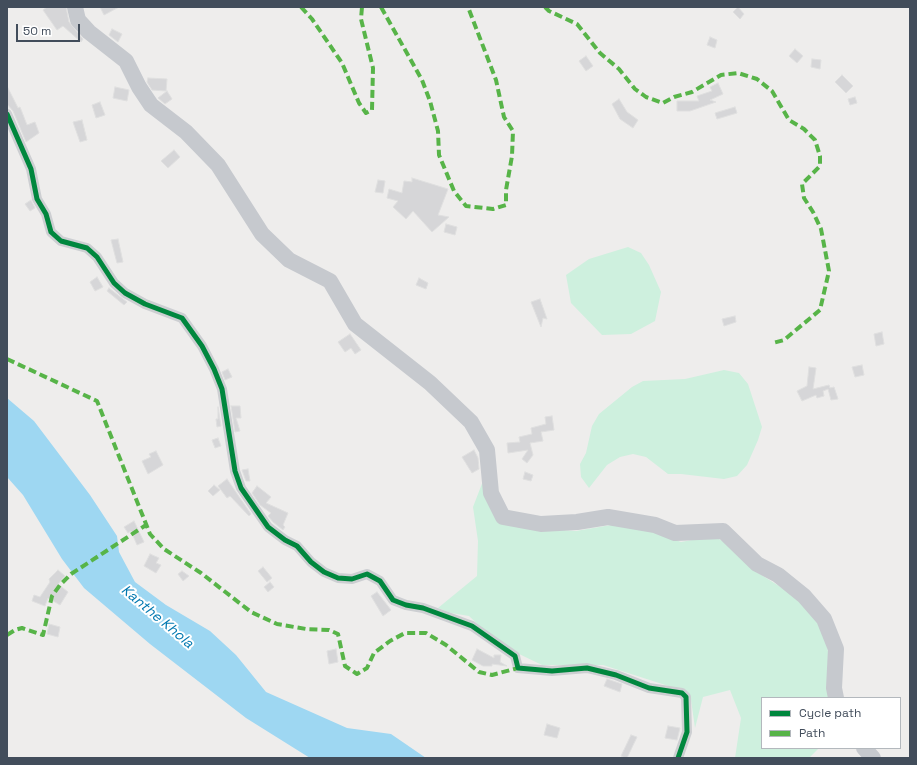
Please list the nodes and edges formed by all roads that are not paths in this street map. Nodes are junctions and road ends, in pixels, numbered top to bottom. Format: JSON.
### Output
{"nodes":[{"id":1,"x":75,"y":7,"type":"edge"},
{"id":2,"x":7,"y":114,"type":"edge"},
{"id":3,"x":836,"y":697,"type":"edge"},
{"id":4,"x":865,"y":749,"type":"edge"},
{"id":5,"x":678,"y":758,"type":"edge"},
{"id":6,"x":872,"y":758,"type":"edge"}],
"edges":[{"from":1,"to":3,"type":"main road"},
{"from":2,"to":5,"type":"street"},
{"from":4,"to":6,"type":"main road"}]}
